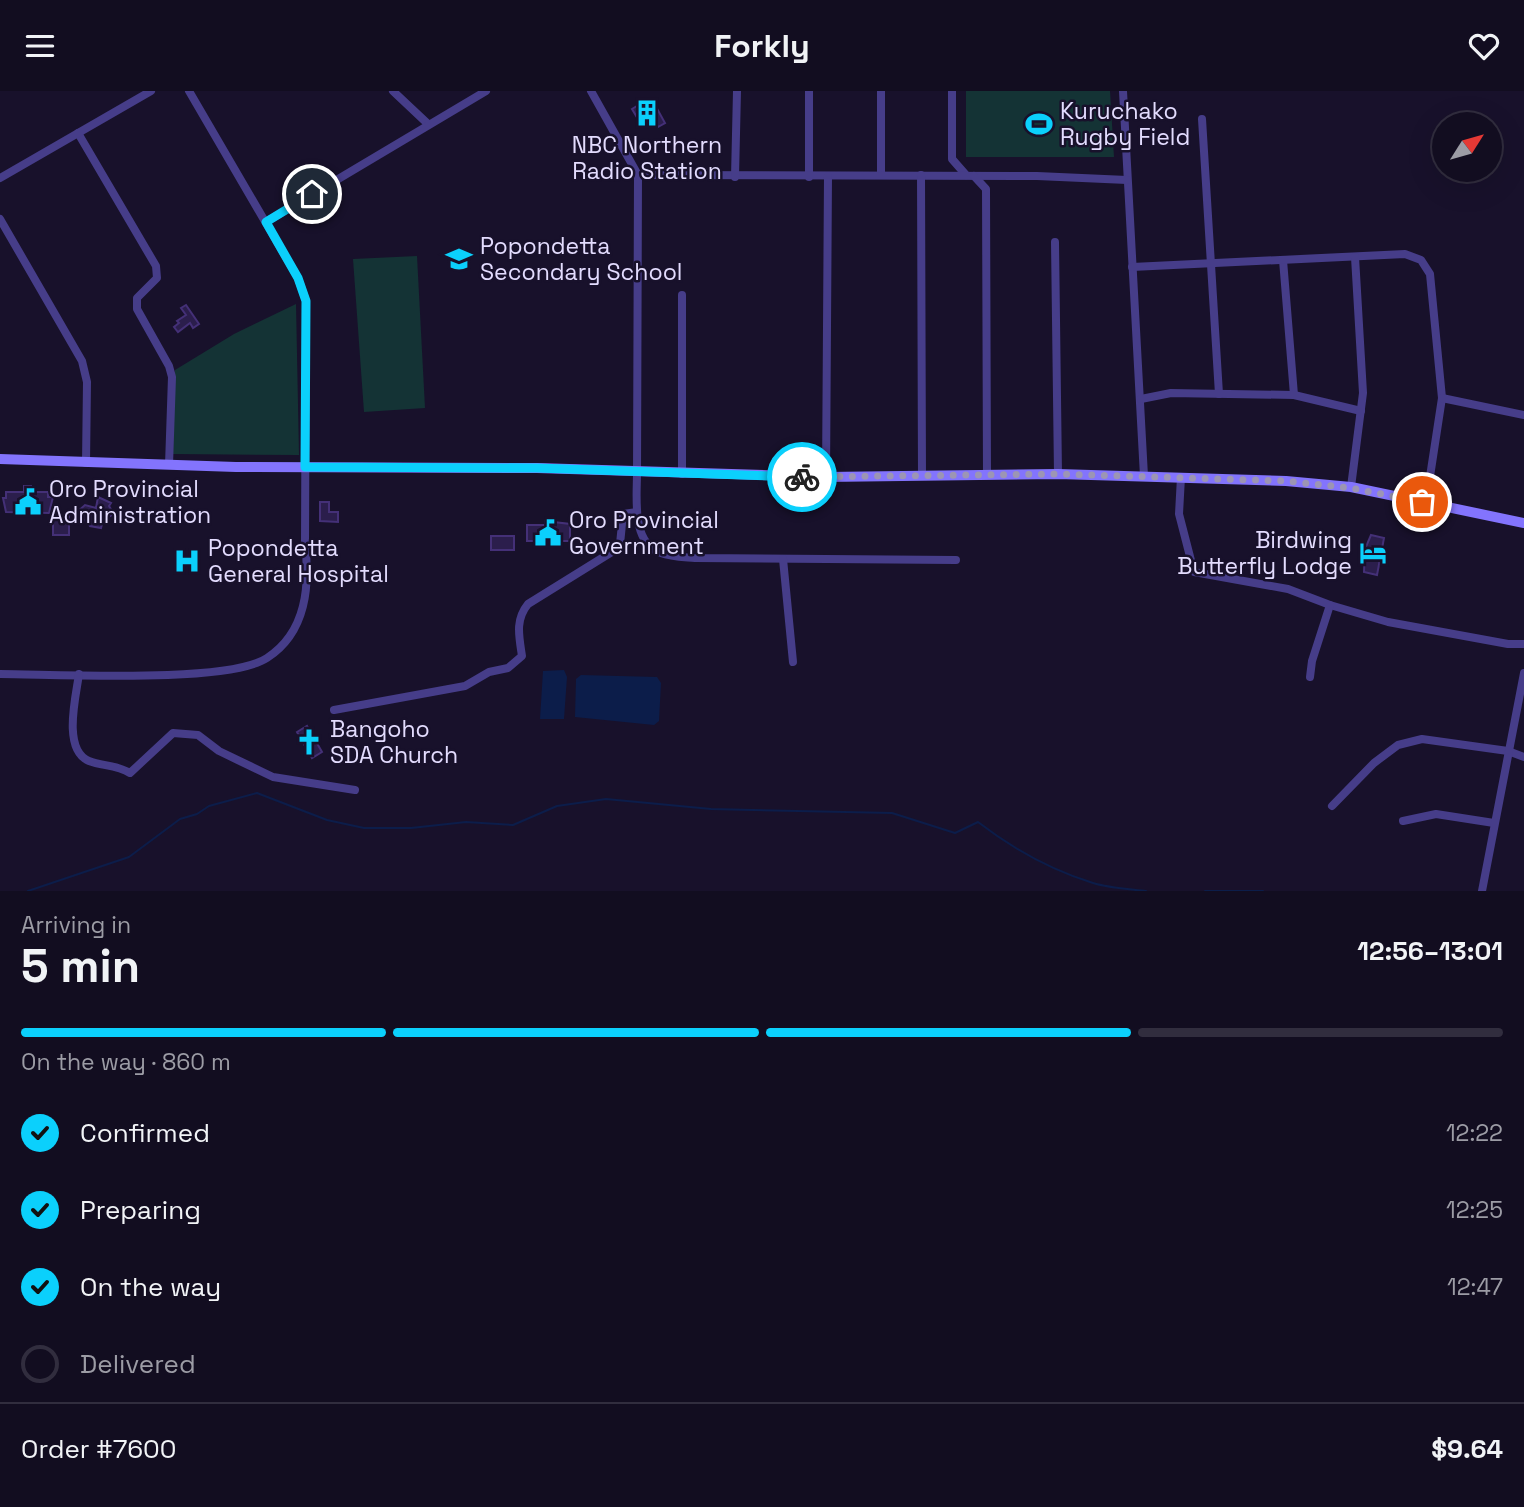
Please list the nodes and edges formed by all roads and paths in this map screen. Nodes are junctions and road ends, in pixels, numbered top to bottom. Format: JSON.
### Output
{"nodes":[{"id":1,"x":152,"y":91,"type":"edge"},
{"id":2,"x":189,"y":91,"type":"edge"},
{"id":3,"x":393,"y":91,"type":"edge"},
{"id":4,"x":486,"y":91,"type":"edge"},
{"id":5,"x":591,"y":91,"type":"edge"},
{"id":6,"x":737,"y":91,"type":"edge"},
{"id":7,"x":809,"y":91,"type":"edge"},
{"id":8,"x":881,"y":91,"type":"edge"},
{"id":9,"x":952,"y":91,"type":"edge"},
{"id":10,"x":1123,"y":91,"type":"edge"},
{"id":11,"x":1202,"y":120,"type":"dead end"},
{"id":12,"x":428,"y":124,"type":"junction"},
{"id":13,"x":78,"y":133,"type":"junction"},
{"id":14,"x":952,"y":159,"type":"junction"},
{"id":15,"x":638,"y":175,"type":"junction"},
{"id":16,"x":881,"y":175,"type":"junction"},
{"id":17,"x":921,"y":175,"type":"junction"},
{"id":18,"x":939,"y":175,"type":"junction"},
{"id":19,"x":970,"y":176,"type":"junction"},
{"id":20,"x":996,"y":176,"type":"junction"},
{"id":21,"x":735,"y":177,"type":"junction"},
{"id":22,"x":809,"y":177,"type":"junction"},
{"id":23,"x":828,"y":177,"type":"junction"},
{"id":24,"x":0,"y":179,"type":"edge"},
{"id":25,"x":1127,"y":180,"type":"junction"},
{"id":26,"x":986,"y":189,"type":"junction"},
{"id":27,"x":0,"y":219,"type":"edge"},
{"id":28,"x":266,"y":222,"type":"junction"},
{"id":29,"x":1055,"y":242,"type":"dead end"},
{"id":30,"x":1355,"y":257,"type":"junction"},
{"id":31,"x":1283,"y":260,"type":"junction"},
{"id":32,"x":1211,"y":263,"type":"junction"},
{"id":33,"x":1132,"y":267,"type":"junction"},
{"id":34,"x":682,"y":295,"type":"dead end"},
{"id":35,"x":1219,"y":394,"type":"junction"},
{"id":36,"x":1294,"y":395,"type":"junction"},
{"id":37,"x":1442,"y":398,"type":"junction"},
{"id":38,"x":1141,"y":399,"type":"junction"},
{"id":39,"x":1361,"y":411,"type":"junction"},
{"id":40,"x":1524,"y":415,"type":"edge"},
{"id":41,"x":0,"y":459,"type":"edge"},
{"id":42,"x":86,"y":463,"type":"junction"},
{"id":43,"x":169,"y":465,"type":"junction"},
{"id":44,"x":305,"y":467,"type":"junction"},
{"id":45,"x":636,"y":473,"type":"junction"},
{"id":46,"x":682,"y":474,"type":"junction"},
{"id":47,"x":1058,"y":474,"type":"junction"},
{"id":48,"x":922,"y":475,"type":"junction"},
{"id":49,"x":987,"y":475,"type":"junction"},
{"id":50,"x":1144,"y":476,"type":"junction"},
{"id":51,"x":826,"y":477,"type":"junction"},
{"id":52,"x":1181,"y":477,"type":"junction"},
{"id":53,"x":1351,"y":488,"type":"junction"},
{"id":54,"x":1422,"y":502,"type":"junction"},
{"id":55,"x":637,"y":512,"type":"junction"},
{"id":56,"x":1524,"y":523,"type":"edge"},
{"id":57,"x":783,"y":559,"type":"junction"},
{"id":58,"x":956,"y":560,"type":"dead end"},
{"id":59,"x":1330,"y":605,"type":"junction"},
{"id":60,"x":1524,"y":644,"type":"edge"},
{"id":61,"x":793,"y":661,"type":"dead end"},
{"id":62,"x":1524,"y":673,"type":"edge"},
{"id":63,"x":0,"y":674,"type":"edge"},
{"id":64,"x":79,"y":674,"type":"junction"},
{"id":65,"x":1310,"y":677,"type":"dead end"},
{"id":66,"x":334,"y":710,"type":"dead end"},
{"id":67,"x":1508,"y":751,"type":"junction"},
{"id":68,"x":1524,"y":757,"type":"edge"},
{"id":69,"x":355,"y":790,"type":"dead end"},
{"id":70,"x":1332,"y":806,"type":"dead end"},
{"id":71,"x":1403,"y":821,"type":"dead end"},
{"id":72,"x":1494,"y":823,"type":"junction"},
{"id":73,"x":1482,"y":891,"type":"edge"}],
"edges":[{"from":1,"to":13,"type":"street"},
{"from":2,"to":28,"type":"street"},
{"from":3,"to":12,"type":"street"},
{"from":4,"to":12,"type":"street"},
{"from":5,"to":15,"type":"street"},
{"from":6,"to":21,"type":"street"},
{"from":7,"to":22,"type":"street"},
{"from":8,"to":16,"type":"street"},
{"from":9,"to":14,"type":"street"},
{"from":10,"to":25,"type":"street"},
{"from":11,"to":32,"type":"street"},
{"from":12,"to":28,"type":"street"},
{"from":13,"to":24,"type":"street"},
{"from":13,"to":43,"type":"street"},
{"from":14,"to":18,"type":"street"},
{"from":14,"to":19,"type":"street"},
{"from":15,"to":21,"type":"street"},
{"from":15,"to":45,"type":"street"},
{"from":16,"to":17,"type":"street"},
{"from":16,"to":23,"type":"street"},
{"from":17,"to":18,"type":"street"},
{"from":17,"to":48,"type":"street"},
{"from":18,"to":19,"type":"street"},
{"from":19,"to":20,"type":"street"},
{"from":19,"to":26,"type":"street"},
{"from":20,"to":25,"type":"street"},
{"from":20,"to":26,"type":"street"},
{"from":21,"to":22,"type":"street"},
{"from":22,"to":23,"type":"street"},
{"from":23,"to":51,"type":"street"},
{"from":25,"to":33,"type":"street"},
{"from":26,"to":49,"type":"street"},
{"from":27,"to":42,"type":"street"},
{"from":28,"to":44,"type":"street"},
{"from":29,"to":47,"type":"street"},
{"from":30,"to":31,"type":"street"},
{"from":30,"to":37,"type":"street"},
{"from":30,"to":39,"type":"street"},
{"from":31,"to":32,"type":"street"},
{"from":31,"to":36,"type":"street"},
{"from":32,"to":33,"type":"street"},
{"from":32,"to":35,"type":"street"},
{"from":33,"to":38,"type":"street"},
{"from":34,"to":46,"type":"street"},
{"from":35,"to":36,"type":"street"},
{"from":35,"to":38,"type":"street"},
{"from":36,"to":39,"type":"street"},
{"from":37,"to":40,"type":"street"},
{"from":37,"to":54,"type":"street"},
{"from":38,"to":50,"type":"street"},
{"from":39,"to":53,"type":"street"},
{"from":41,"to":42,"type":"main road"},
{"from":42,"to":43,"type":"main road"},
{"from":43,"to":44,"type":"main road"},
{"from":44,"to":45,"type":"main road"},
{"from":44,"to":64,"type":"street"},
{"from":45,"to":46,"type":"main road"},
{"from":45,"to":55,"type":"street"},
{"from":46,"to":51,"type":"main road"},
{"from":47,"to":49,"type":"main road"},
{"from":47,"to":50,"type":"main road"},
{"from":48,"to":49,"type":"main road"},
{"from":48,"to":51,"type":"main road"},
{"from":50,"to":52,"type":"main road"},
{"from":52,"to":53,"type":"main road"},
{"from":52,"to":59,"type":"street"},
{"from":53,"to":54,"type":"main road"},
{"from":54,"to":56,"type":"main road"},
{"from":55,"to":57,"type":"street"},
{"from":55,"to":66,"type":"street"},
{"from":57,"to":58,"type":"street"},
{"from":57,"to":61,"type":"street"},
{"from":59,"to":60,"type":"street"},
{"from":59,"to":65,"type":"street"},
{"from":62,"to":67,"type":"street"},
{"from":63,"to":64,"type":"street"},
{"from":64,"to":69,"type":"street"},
{"from":67,"to":68,"type":"street"},
{"from":67,"to":70,"type":"street"},
{"from":67,"to":72,"type":"street"},
{"from":71,"to":72,"type":"street"},
{"from":72,"to":73,"type":"street"}]}
